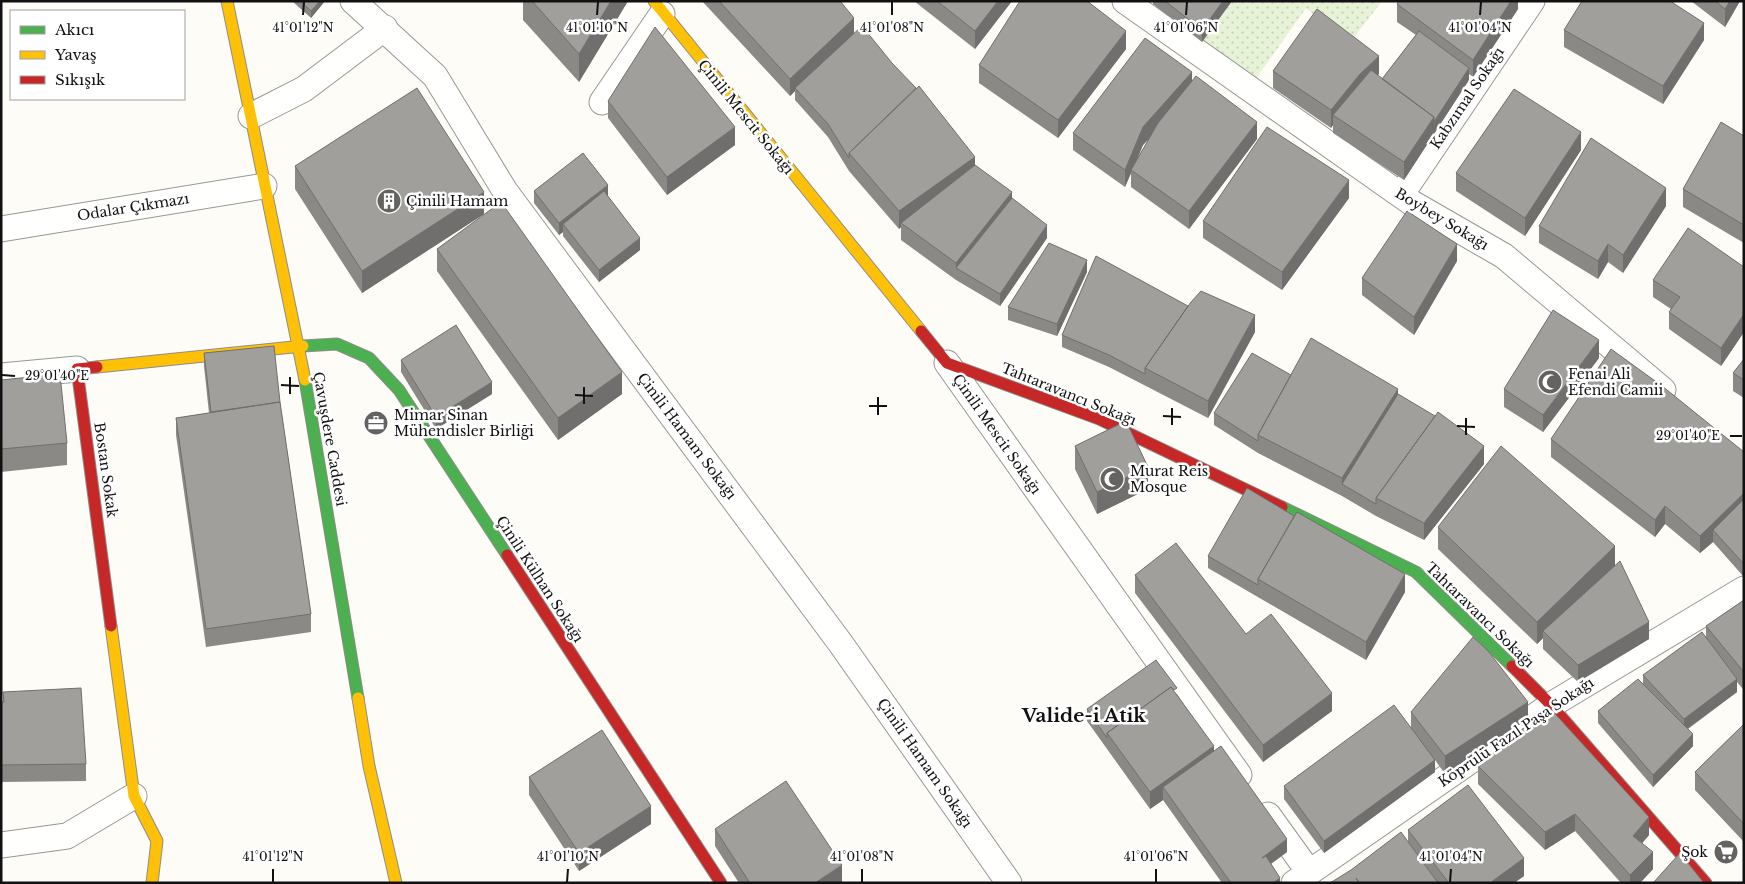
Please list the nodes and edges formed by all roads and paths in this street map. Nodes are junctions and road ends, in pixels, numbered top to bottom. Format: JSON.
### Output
{"nodes":[{"id":1,"x":227,"y":1,"type":"edge"},
{"id":2,"x":353,"y":1,"type":"edge"},
{"id":3,"x":1125,"y":1,"type":"edge"},
{"id":4,"x":1532,"y":1,"type":"edge"},
{"id":5,"x":658,"y":7,"type":"edge"},
{"id":6,"x":385,"y":28,"type":"junction"},
{"id":7,"x":602,"y":102,"type":"dead end"},
{"id":8,"x":251,"y":116,"type":"junction"},
{"id":9,"x":264,"y":186,"type":"junction"},
{"id":10,"x":1401,"y":195,"type":"junction"},
{"id":11,"x":1,"y":229,"type":"edge"},
{"id":12,"x":298,"y":346,"type":"junction"},
{"id":13,"x":947,"y":363,"type":"junction"},
{"id":14,"x":77,"y":369,"type":"junction"},
{"id":15,"x":1,"y":376,"type":"edge"},
{"id":16,"x":1684,"y":407,"type":"edge"},
{"id":17,"x":1744,"y":589,"type":"edge"},
{"id":18,"x":1550,"y":706,"type":"junction"},
{"id":19,"x":134,"y":796,"type":"junction"},
{"id":20,"x":1,"y":845,"type":"edge"},
{"id":21,"x":1301,"y":878,"type":"edge"},
{"id":22,"x":152,"y":883,"type":"edge"},
{"id":23,"x":396,"y":883,"type":"edge"},
{"id":24,"x":721,"y":883,"type":"edge"},
{"id":25,"x":1009,"y":883,"type":"edge"},
{"id":26,"x":1706,"y":883,"type":"edge"}],
"edges":[{"from":1,"to":8,"type":"street","name":"Çavuşdere Caddesi"},
{"from":2,"to":6,"type":"street","name":"Çinili Hamam Sokağı"},
{"from":3,"to":10,"type":"street","name":"Boybey Sokağı"},
{"from":4,"to":10,"type":"street","name":"Kabzımal Sokağı"},
{"from":5,"to":7,"type":"street","name":"Çinili Mescit Sokağı"},
{"from":5,"to":13,"type":"street","name":"Çinili Mescit Sokağı"},
{"from":6,"to":8,"type":"street"},
{"from":6,"to":25,"type":"street","name":"Çinili Hamam Sokağı"},
{"from":8,"to":9,"type":"street","name":"Çavuşdere Caddesi"},
{"from":9,"to":11,"type":"street","name":"Odalar Çıkmazı"},
{"from":9,"to":12,"type":"street","name":"Çavuşdere Caddesi"},
{"from":10,"to":16,"type":"street","name":"Boybey Sokağı"},
{"from":12,"to":14,"type":"street"},
{"from":12,"to":23,"type":"street","name":"Çavuşdere Caddesi"},
{"from":12,"to":24,"type":"street","name":"Çinili Külhan Sokağı"},
{"from":13,"to":18,"type":"street","name":"Tahtaravancı Sokağı"},
{"from":13,"to":21,"type":"street","name":"Çinili Mescit Sokağı"},
{"from":14,"to":15,"type":"street"},
{"from":14,"to":19,"type":"street","name":"Bostan Sokak"},
{"from":17,"to":18,"type":"street","name":"Köprülü Fazıl Paşa Sokağı"},
{"from":18,"to":21,"type":"street","name":"Köprülü Fazıl Paşa Sokağı"},
{"from":18,"to":26,"type":"street","name":"Tahtaravancı Sokağı"},
{"from":19,"to":20,"type":"street"},
{"from":19,"to":22,"type":"street","name":"Bostan Sokak"}]}
